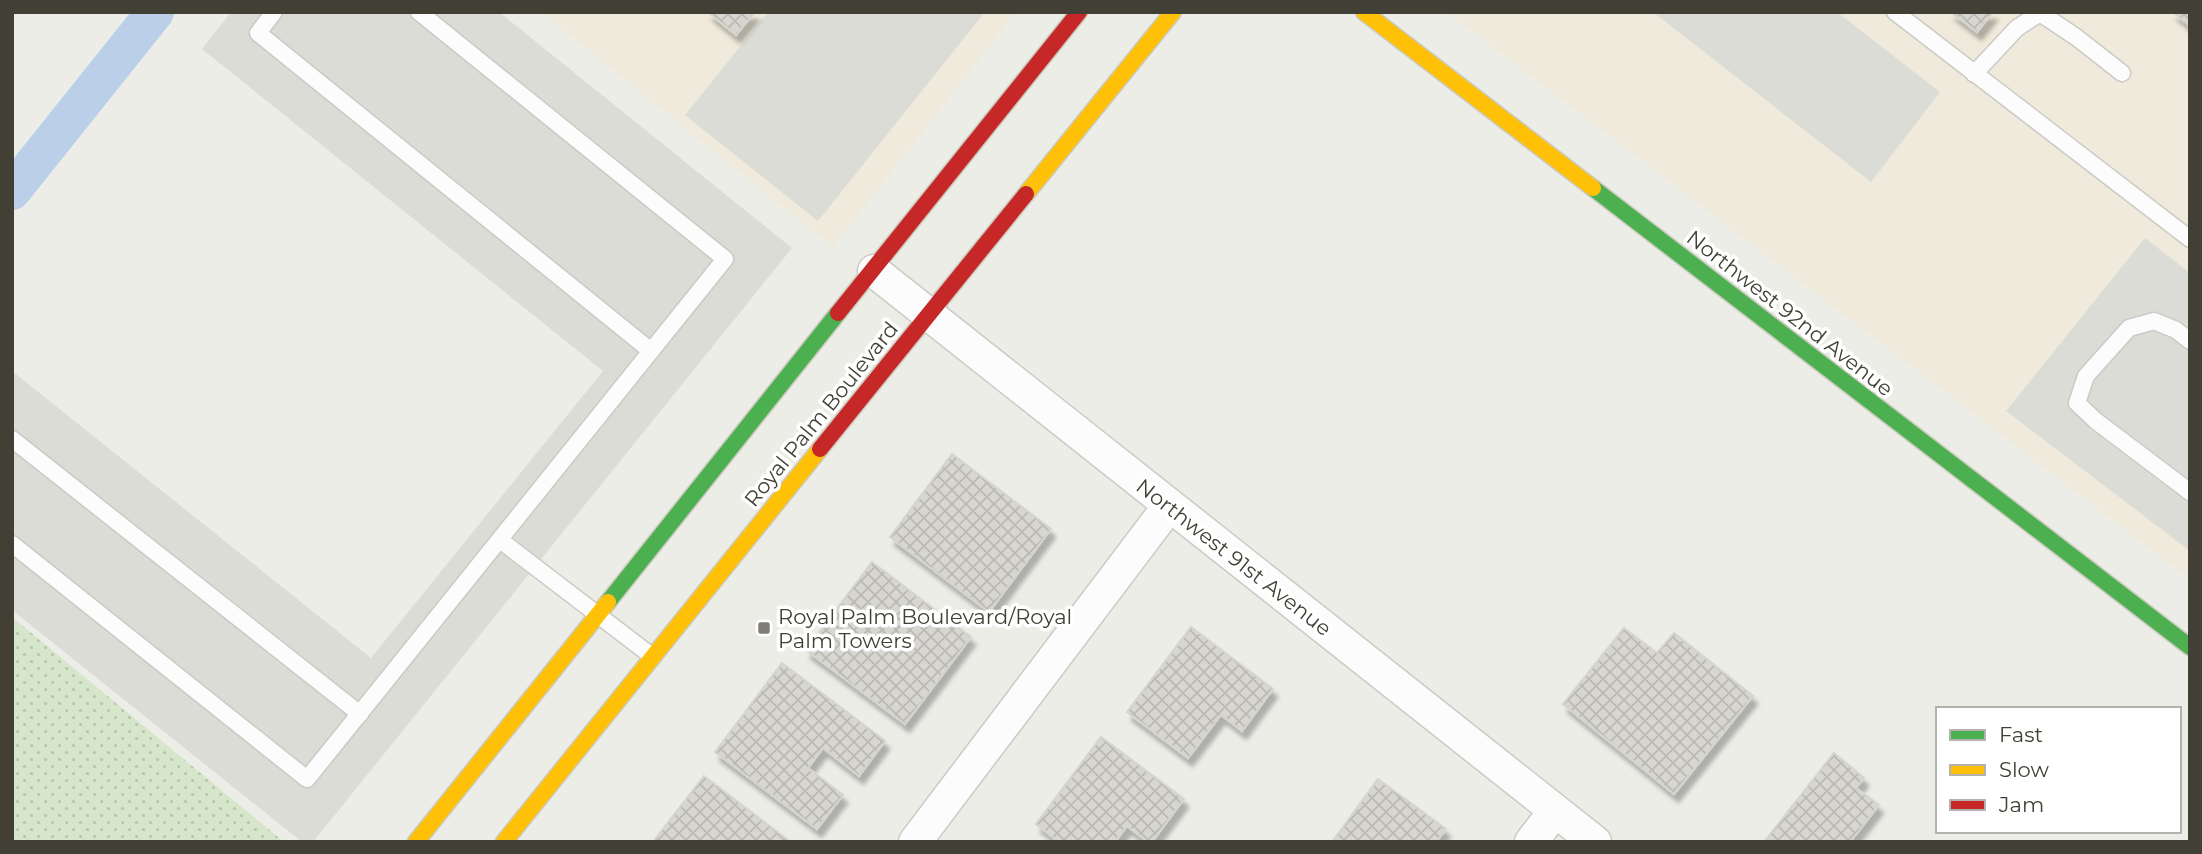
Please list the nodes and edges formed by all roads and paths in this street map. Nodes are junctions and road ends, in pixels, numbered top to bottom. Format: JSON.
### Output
{"nodes":[{"id":1,"x":274,"y":12,"type":"edge"},
{"id":2,"x":419,"y":12,"type":"edge"},
{"id":3,"x":1079,"y":12,"type":"edge"},
{"id":4,"x":1172,"y":12,"type":"edge"},
{"id":5,"x":1364,"y":12,"type":"edge"},
{"id":6,"x":1895,"y":12,"type":"edge"},
{"id":7,"x":2040,"y":13,"type":"edge"},
{"id":8,"x":2122,"y":73,"type":"dead end"},
{"id":9,"x":1974,"y":74,"type":"junction"},
{"id":10,"x":2190,"y":239,"type":"edge"},
{"id":11,"x":874,"y":271,"type":"junction"},
{"id":12,"x":928,"y":314,"type":"junction"},
{"id":13,"x":2190,"y":341,"type":"edge"},
{"id":14,"x":651,"y":351,"type":"junction"},
{"id":15,"x":12,"y":439,"type":"edge"},
{"id":16,"x":2190,"y":492,"type":"edge"},
{"id":17,"x":1168,"y":506,"type":"junction"},
{"id":18,"x":500,"y":540,"type":"junction"},
{"id":19,"x":12,"y":544,"type":"edge"},
{"id":20,"x":598,"y":615,"type":"junction"},
{"id":21,"x":2190,"y":648,"type":"edge"},
{"id":22,"x":653,"y":657,"type":"junction"},
{"id":23,"x":360,"y":714,"type":"junction"},
{"id":24,"x":1555,"y":811,"type":"junction"},
{"id":25,"x":416,"y":842,"type":"edge"},
{"id":26,"x":504,"y":842,"type":"edge"},
{"id":27,"x":915,"y":842,"type":"edge"},
{"id":28,"x":1531,"y":842,"type":"edge"},
{"id":29,"x":1595,"y":842,"type":"edge"}],
"edges":[{"from":1,"to":14,"type":"lane"},
{"from":2,"to":14,"type":"lane"},
{"from":3,"to":11,"type":"main road"},
{"from":4,"to":12,"type":"main road","name":"Royal Palm Boulevard"},
{"from":5,"to":21,"type":"main road","name":"Northwest 92nd Avenue"},
{"from":6,"to":9,"type":"lane"},
{"from":7,"to":8,"type":"lane"},
{"from":7,"to":9,"type":"lane"},
{"from":9,"to":10,"type":"lane"},
{"from":11,"to":12,"type":"street","name":"Northwest 91st Avenue"},
{"from":11,"to":20,"type":"main road"},
{"from":12,"to":17,"type":"street","name":"Northwest 91st Avenue"},
{"from":12,"to":22,"type":"main road","name":"Royal Palm Boulevard"},
{"from":13,"to":16,"type":"lane"},
{"from":14,"to":18,"type":"lane"},
{"from":15,"to":23,"type":"lane"},
{"from":17,"to":24,"type":"street","name":"Northwest 91st Avenue"},
{"from":17,"to":27,"type":"street"},
{"from":18,"to":20,"type":"lane"},
{"from":18,"to":23,"type":"lane"},
{"from":19,"to":23,"type":"lane"},
{"from":20,"to":22,"type":"lane"},
{"from":20,"to":25,"type":"main road"},
{"from":22,"to":26,"type":"main road","name":"Royal Palm Boulevard"},
{"from":24,"to":28,"type":"street"},
{"from":24,"to":29,"type":"street","name":"Northwest 91st Avenue"}]}
